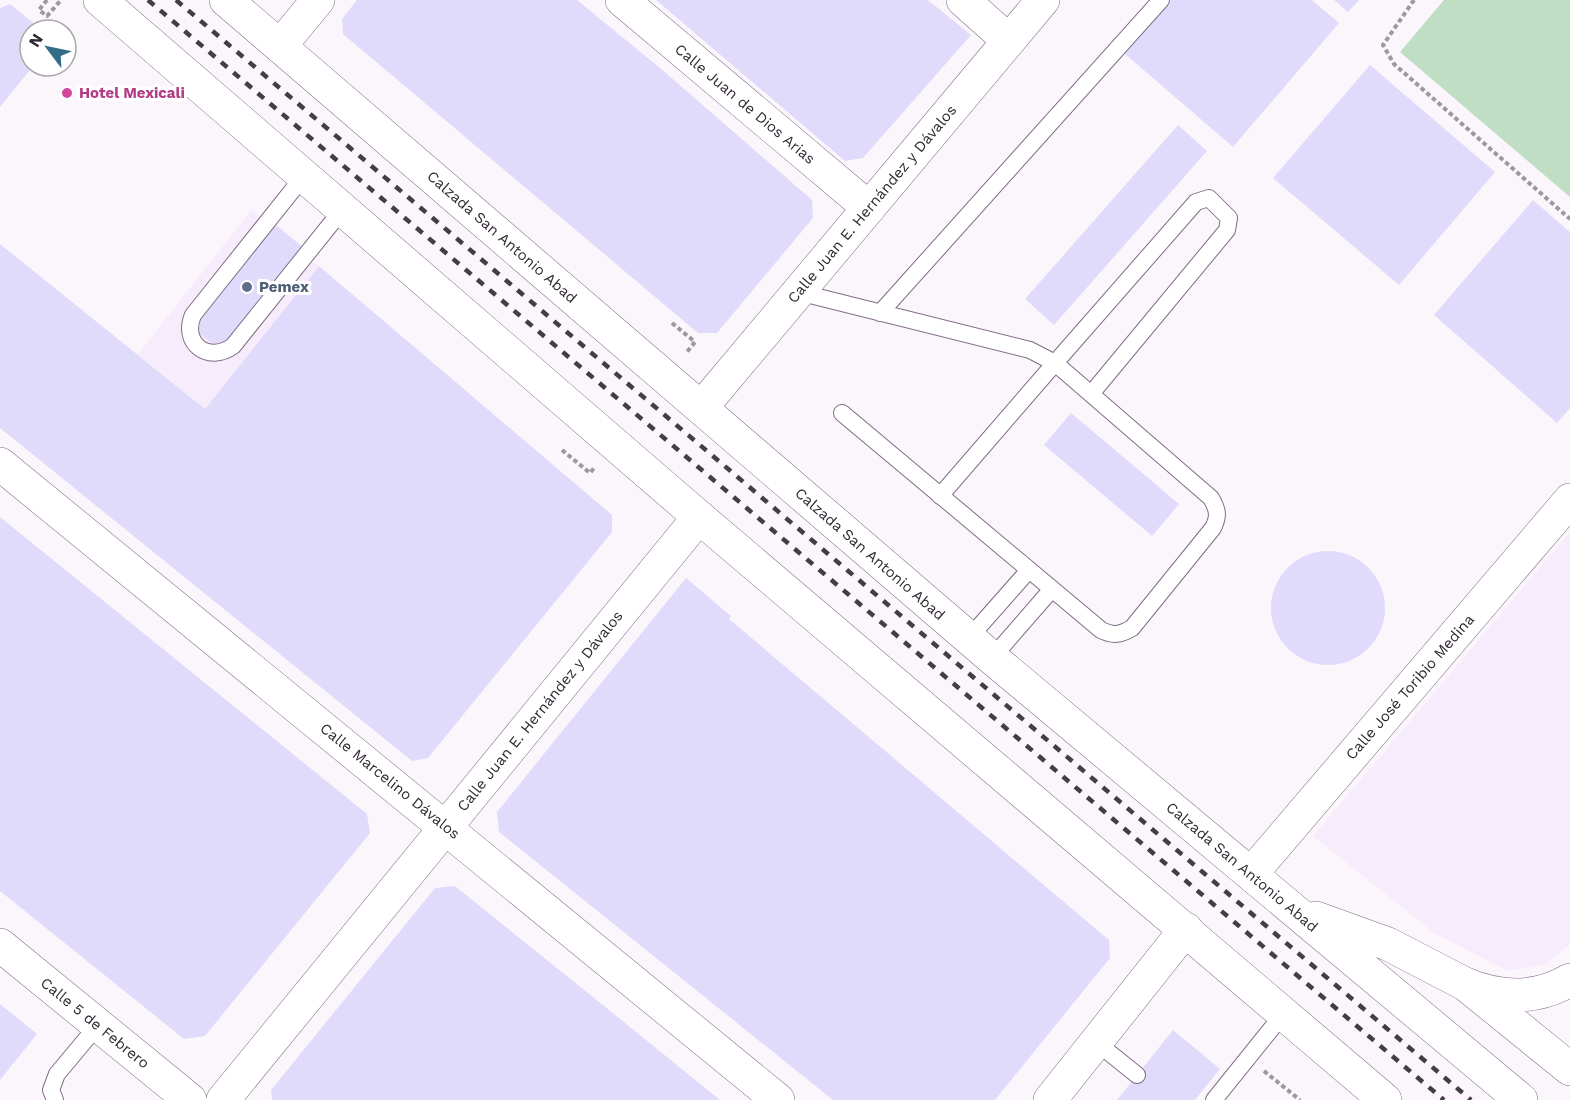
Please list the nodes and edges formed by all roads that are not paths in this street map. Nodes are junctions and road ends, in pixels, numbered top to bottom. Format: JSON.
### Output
{"nodes":[{"id":1,"x":100,"y":0,"type":"edge"},
{"id":2,"x":226,"y":0,"type":"edge"},
{"id":3,"x":318,"y":0,"type":"edge"},
{"id":4,"x":622,"y":0,"type":"edge"},
{"id":5,"x":963,"y":0,"type":"edge"},
{"id":6,"x":1043,"y":0,"type":"edge"},
{"id":7,"x":1161,"y":0,"type":"edge"},
{"id":8,"x":1010,"y":40,"type":"junction"},
{"id":9,"x":280,"y":46,"type":"junction"},
{"id":10,"x":303,"y":177,"type":"junction"},
{"id":11,"x":869,"y":208,"type":"junction"},
{"id":12,"x":342,"y":210,"type":"junction"},
{"id":13,"x":798,"y":292,"type":"junction"},
{"id":14,"x":880,"y":313,"type":"junction"},
{"id":15,"x":1055,"y":363,"type":"junction"},
{"id":16,"x":1090,"y":394,"type":"junction"},
{"id":17,"x":701,"y":408,"type":"junction"},
{"id":18,"x":842,"y":413,"type":"dead end"},
{"id":19,"x":0,"y":464,"type":"edge"},
{"id":20,"x":940,"y":496,"type":"junction"},
{"id":21,"x":1570,"y":500,"type":"edge"},
{"id":22,"x":699,"y":517,"type":"junction"},
{"id":23,"x":1029,"y":570,"type":"junction"},
{"id":24,"x":1052,"y":589,"type":"junction"},
{"id":25,"x":981,"y":648,"type":"junction"},
{"id":26,"x":446,"y":826,"type":"junction"},
{"id":27,"x":1251,"y":874,"type":"junction"},
{"id":28,"x":1292,"y":908,"type":"junction"},
{"id":29,"x":1186,"y":929,"type":"junction"},
{"id":30,"x":0,"y":945,"type":"edge"},
{"id":31,"x":1570,"y":980,"type":"edge"},
{"id":32,"x":1466,"y":984,"type":"junction"},
{"id":33,"x":1284,"y":1013,"type":"junction"},
{"id":34,"x":98,"y":1025,"type":"junction"},
{"id":35,"x":1096,"y":1042,"type":"junction"},
{"id":36,"x":1346,"y":1066,"type":"junction"},
{"id":37,"x":1570,"y":1069,"type":"edge"},
{"id":38,"x":1137,"y":1075,"type":"dead end"},
{"id":39,"x":55,"y":1100,"type":"edge"},
{"id":40,"x":190,"y":1100,"type":"edge"},
{"id":41,"x":223,"y":1100,"type":"edge"},
{"id":42,"x":778,"y":1100,"type":"edge"},
{"id":43,"x":1050,"y":1100,"type":"edge"},
{"id":44,"x":1214,"y":1100,"type":"edge"},
{"id":45,"x":1359,"y":1100,"type":"edge"},
{"id":46,"x":1385,"y":1100,"type":"edge"},
{"id":47,"x":1521,"y":1100,"type":"edge"}],
"edges":[{"from":1,"to":10,"type":"main road"},
{"from":2,"to":9,"type":"main road","name":"Calzada San Antonio Abad"},
{"from":3,"to":9,"type":"main road"},
{"from":4,"to":11,"type":"main road","name":"Calle Juan de Dios Arias"},
{"from":5,"to":8,"type":"main road"},
{"from":6,"to":8,"type":"main road","name":"Calle Juan E. Hernández y Dávalos"},
{"from":7,"to":14,"type":"lane"},
{"from":8,"to":11,"type":"main road","name":"Calle Juan E. Hernández y Dávalos"},
{"from":9,"to":17,"type":"main road","name":"Calzada San Antonio Abad"},
{"from":10,"to":12,"type":"main road"},
{"from":10,"to":12,"type":"lane"},
{"from":11,"to":13,"type":"main road","name":"Calle Juan E. Hernández y Dávalos"},
{"from":12,"to":22,"type":"main road"},
{"from":13,"to":14,"type":"lane"},
{"from":13,"to":17,"type":"main road","name":"Calle Juan E. Hernández y Dávalos"},
{"from":14,"to":15,"type":"lane"},
{"from":15,"to":16,"type":"lane"},
{"from":15,"to":16,"type":"lane"},
{"from":15,"to":20,"type":"lane"},
{"from":16,"to":24,"type":"lane"},
{"from":17,"to":25,"type":"main road","name":"Calzada San Antonio Abad"},
{"from":18,"to":20,"type":"lane"},
{"from":19,"to":26,"type":"main road","name":"Calle Marcelino Dávalos"},
{"from":20,"to":23,"type":"lane"},
{"from":21,"to":27,"type":"main road","name":"Calle José Toribio Medina"},
{"from":22,"to":26,"type":"main road","name":"Calle Juan E. Hernández y Dávalos"},
{"from":22,"to":29,"type":"main road"},
{"from":23,"to":24,"type":"lane"},
{"from":23,"to":25,"type":"lane"},
{"from":24,"to":25,"type":"lane"},
{"from":25,"to":27,"type":"main road","name":"Calzada San Antonio Abad"},
{"from":26,"to":41,"type":"main road","name":"Calle Juan E. Hernández y Dávalos"},
{"from":26,"to":42,"type":"main road","name":"Calle Marcelino Dávalos"},
{"from":27,"to":28,"type":"main road","name":"Calzada San Antonio Abad"},
{"from":28,"to":32,"type":"main road"},
{"from":28,"to":47,"type":"main road","name":"Calzada San Antonio Abad"},
{"from":29,"to":33,"type":"main road"},
{"from":29,"to":35,"type":"main road"},
{"from":30,"to":34,"type":"main road","name":"Calle 5 de Febrero"},
{"from":31,"to":32,"type":"main road"},
{"from":32,"to":37,"type":"main road"},
{"from":33,"to":36,"type":"main road"},
{"from":33,"to":44,"type":"lane"},
{"from":34,"to":39,"type":"lane"},
{"from":34,"to":40,"type":"main road","name":"Calle 5 de Febrero"},
{"from":35,"to":38,"type":"lane"},
{"from":35,"to":43,"type":"main road"},
{"from":36,"to":45,"type":"main road"},
{"from":36,"to":46,"type":"main road"}]}
